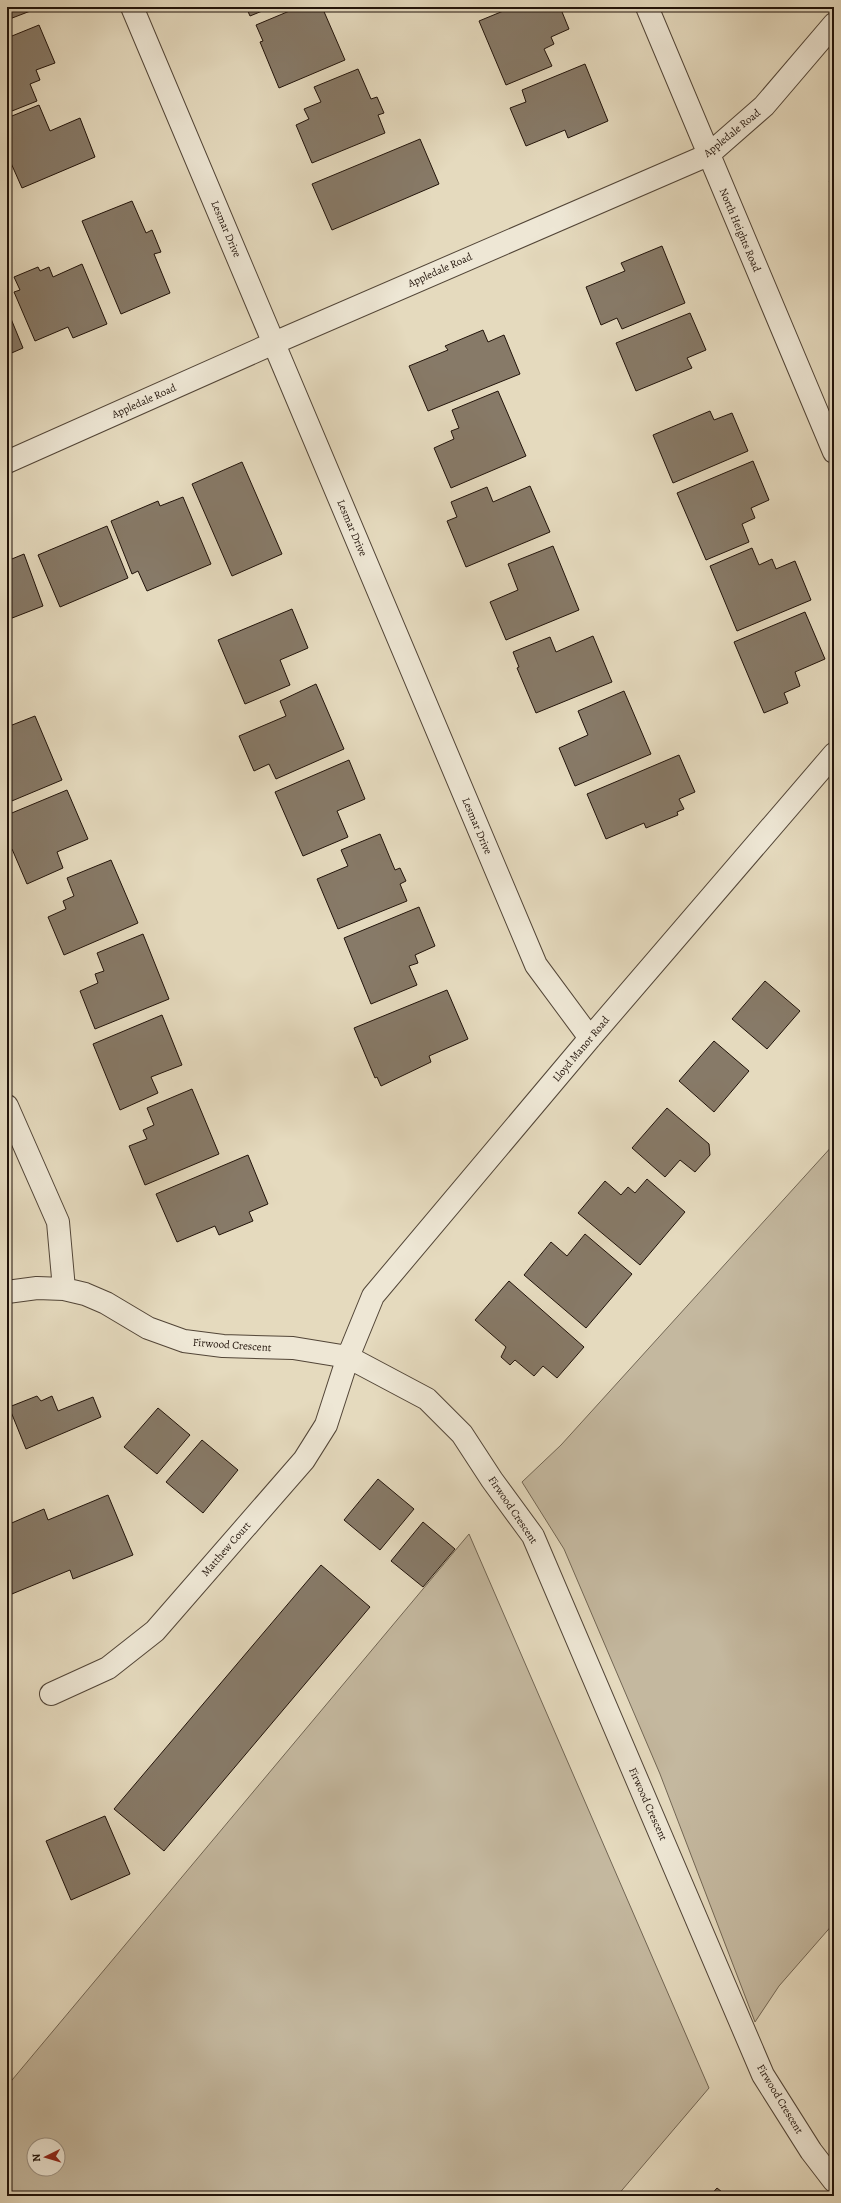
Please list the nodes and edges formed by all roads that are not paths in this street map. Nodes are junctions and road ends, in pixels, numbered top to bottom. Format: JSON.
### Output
{"nodes":[{"id":1,"x":132,"y":7,"type":"edge"},
{"id":2,"x":647,"y":7,"type":"edge"},
{"id":3,"x":834,"y":24,"type":"edge"},
{"id":4,"x":708,"y":155,"type":"junction"},
{"id":5,"x":274,"y":343,"type":"junction"},
{"id":6,"x":834,"y":452,"type":"edge"},
{"id":7,"x":7,"y":462,"type":"edge"},
{"id":8,"x":834,"y":754,"type":"edge"},
{"id":9,"x":590,"y":1038,"type":"junction"},
{"id":10,"x":7,"y":1106,"type":"edge"},
{"id":11,"x":64,"y":1289,"type":"junction"},
{"id":12,"x":7,"y":1292,"type":"edge"},
{"id":13,"x":348,"y":1357,"type":"junction"},
{"id":14,"x":51,"y":1694,"type":"dead end"},
{"id":15,"x":834,"y":2180,"type":"edge"}],
"edges":[{"from":1,"to":5,"type":"street","name":"Lesmar Drive"},
{"from":2,"to":4,"type":"street","name":"North Heights Road"},
{"from":3,"to":4,"type":"street","name":"Appledale Road"},
{"from":4,"to":5,"type":"street","name":"Appledale Road"},
{"from":4,"to":6,"type":"street","name":"North Heights Road"},
{"from":5,"to":7,"type":"street","name":"Appledale Road"},
{"from":5,"to":9,"type":"street","name":"Lesmar Drive"},
{"from":8,"to":9,"type":"street","name":"Lloyd Manor Road"},
{"from":9,"to":13,"type":"street","name":"Lloyd Manor Road"},
{"from":10,"to":11,"type":"street"},
{"from":11,"to":12,"type":"street"},
{"from":11,"to":13,"type":"street","name":"Firwood Crescent"},
{"from":13,"to":14,"type":"street","name":"Matthew Court"},
{"from":13,"to":15,"type":"street","name":"Firwood Crescent"}]}
